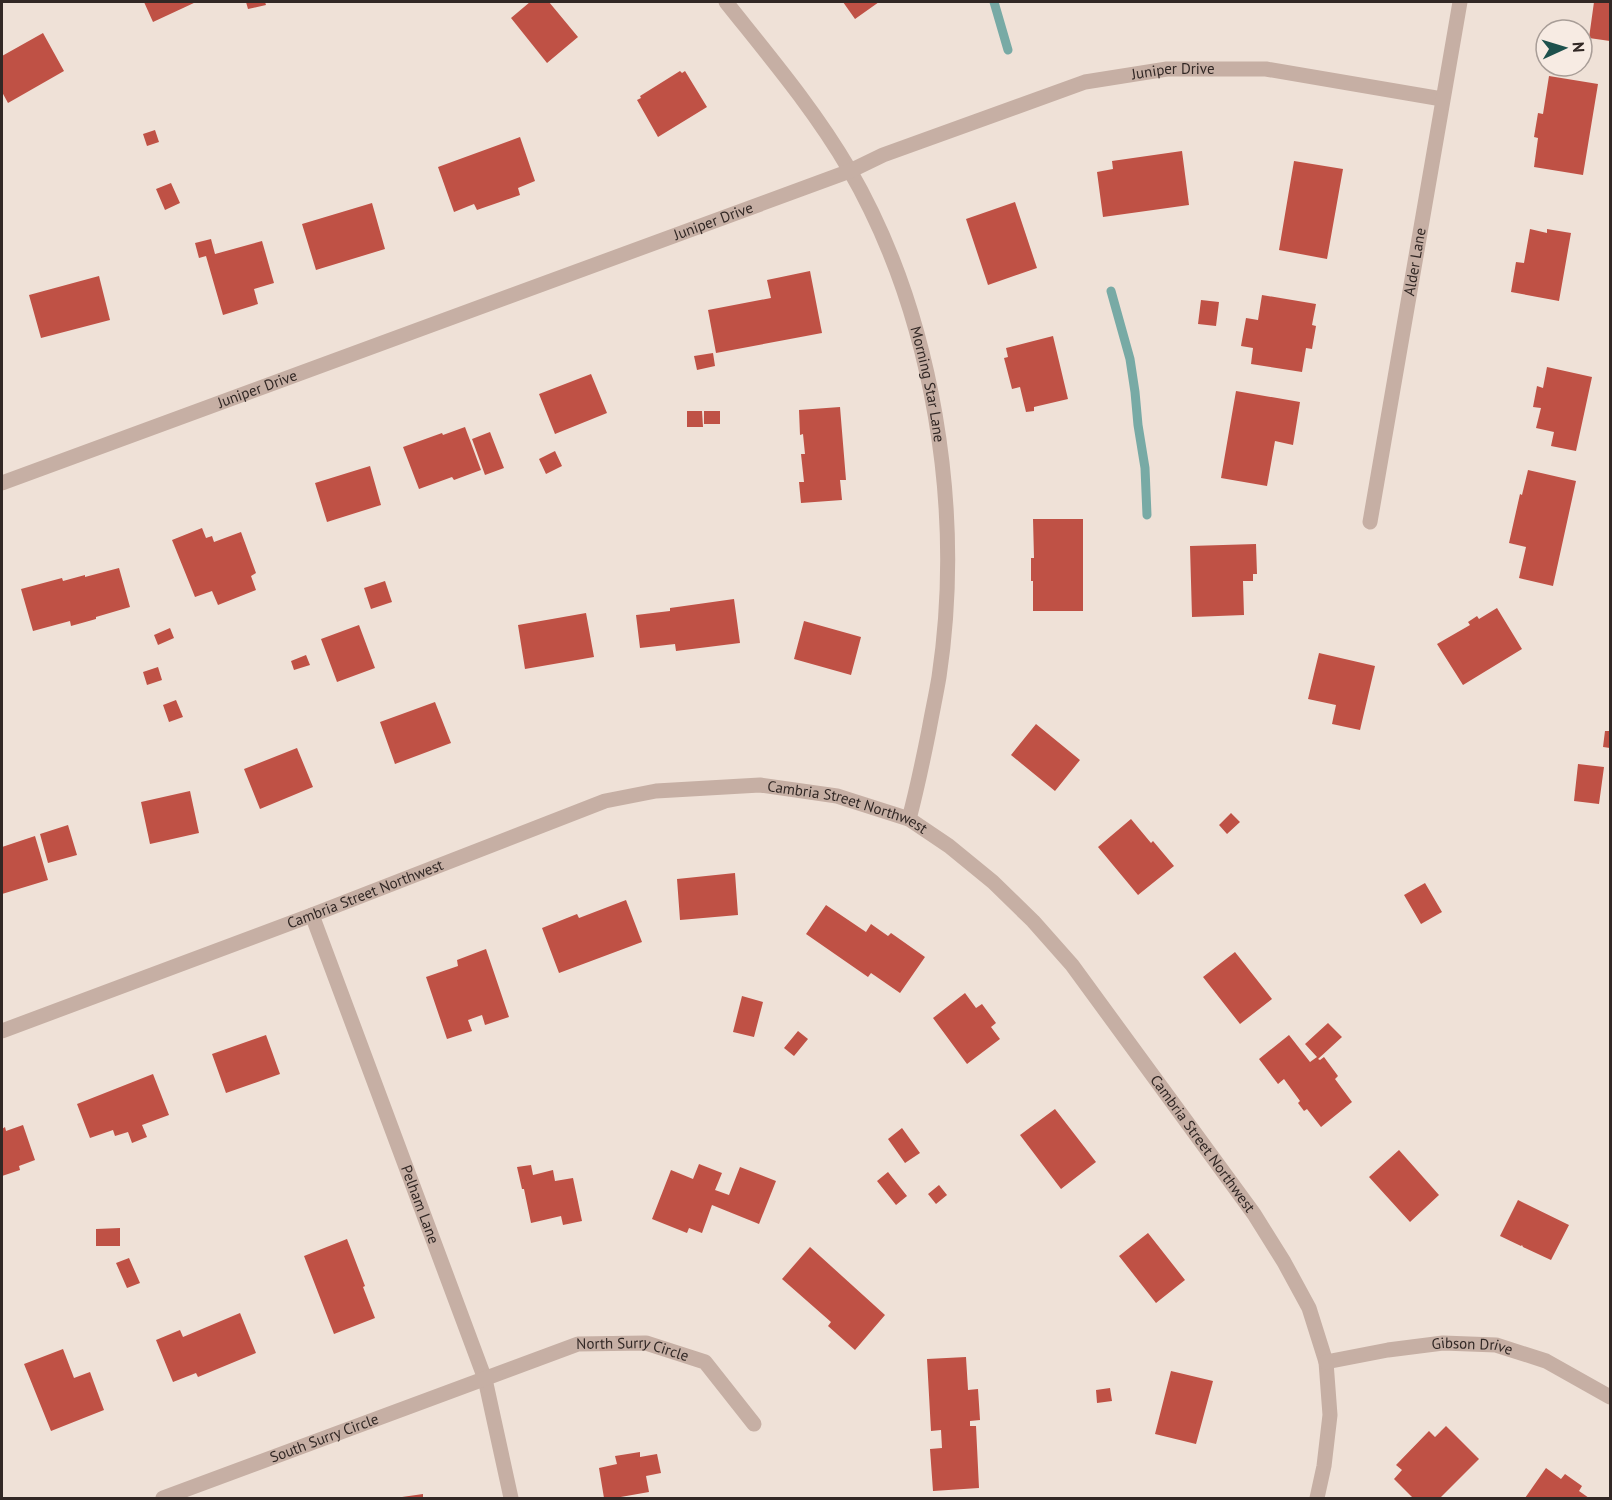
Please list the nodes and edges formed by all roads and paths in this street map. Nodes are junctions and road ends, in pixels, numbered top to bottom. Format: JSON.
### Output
{"nodes":[{"id":1,"x":726,"y":2,"type":"edge"},
{"id":2,"x":1460,"y":2,"type":"edge"},
{"id":3,"x":1442,"y":99,"type":"junction"},
{"id":4,"x":850,"y":171,"type":"junction"},
{"id":5,"x":2,"y":483,"type":"edge"},
{"id":6,"x":1370,"y":522,"type":"dead end"},
{"id":7,"x":909,"y":819,"type":"junction"},
{"id":8,"x":312,"y":915,"type":"junction"},
{"id":9,"x":2,"y":1031,"type":"edge"},
{"id":10,"x":1326,"y":1362,"type":"junction"},
{"id":11,"x":485,"y":1379,"type":"junction"},
{"id":12,"x":1611,"y":1397,"type":"edge"},
{"id":13,"x":754,"y":1424,"type":"dead end"},
{"id":14,"x":163,"y":1498,"type":"edge"},
{"id":15,"x":511,"y":1498,"type":"edge"},
{"id":16,"x":1317,"y":1498,"type":"edge"}],
"edges":[{"from":1,"to":4,"type":"street","name":"Morning Star Lane"},
{"from":2,"to":3,"type":"street","name":"Alder Lane"},
{"from":3,"to":4,"type":"street","name":"Juniper Drive"},
{"from":3,"to":6,"type":"street","name":"Alder Lane"},
{"from":4,"to":5,"type":"street","name":"Juniper Drive"},
{"from":4,"to":7,"type":"street","name":"Morning Star Lane"},
{"from":7,"to":8,"type":"street","name":"Cambria Street Northwest"},
{"from":7,"to":10,"type":"street","name":"Cambria Street Northwest"},
{"from":8,"to":9,"type":"street","name":"Cambria Street Northwest"},
{"from":8,"to":11,"type":"street","name":"Pelham Lane"},
{"from":10,"to":12,"type":"street","name":"Gibson Drive"},
{"from":10,"to":16,"type":"street","name":"Cambria Street Northwest"},
{"from":11,"to":13,"type":"street","name":"North Surry Circle"},
{"from":11,"to":14,"type":"street","name":"South Surry Circle"},
{"from":11,"to":15,"type":"street","name":"Pelham Lane"}]}
